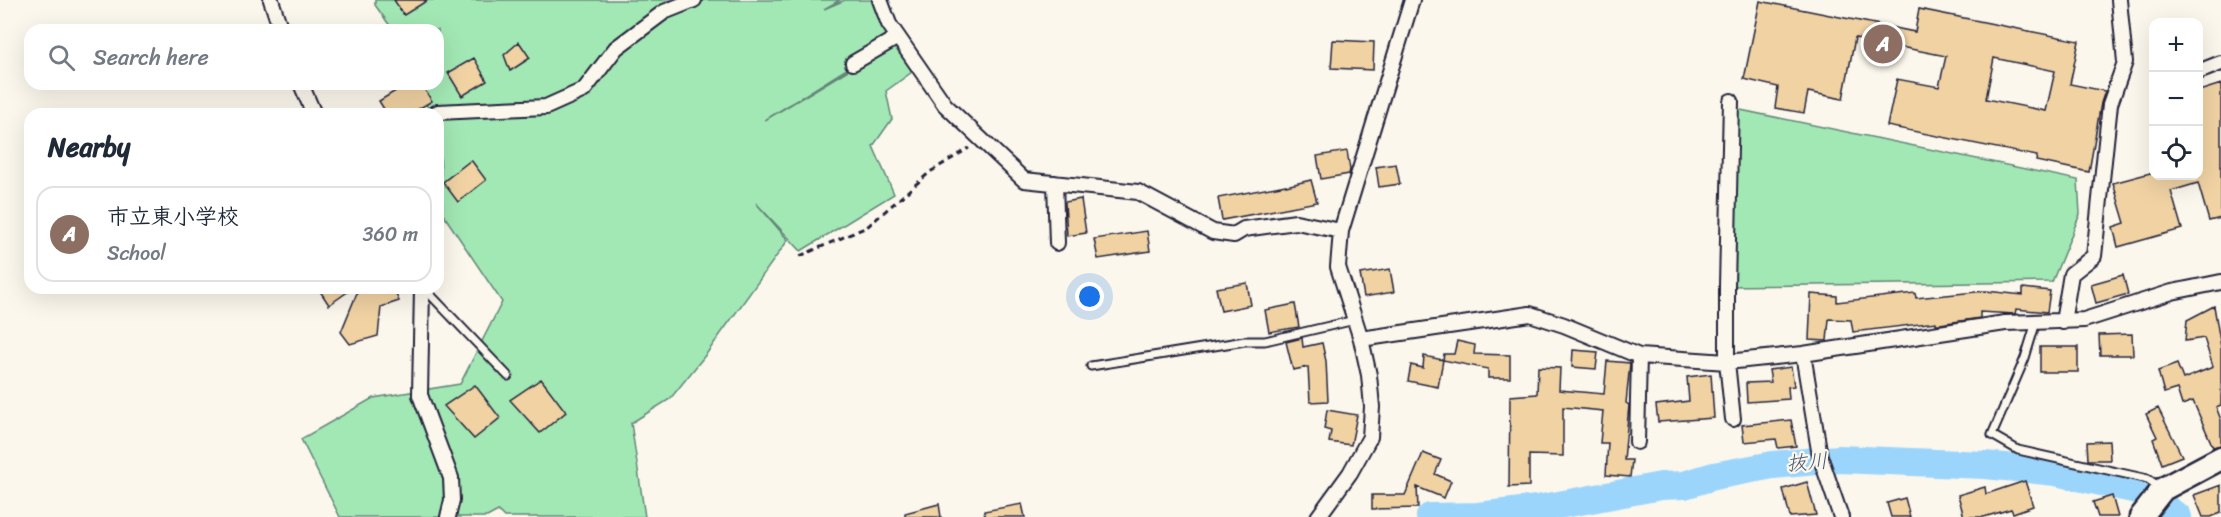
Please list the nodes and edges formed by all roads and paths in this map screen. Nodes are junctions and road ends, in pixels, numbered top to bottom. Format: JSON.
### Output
{"nodes":[{"id":1,"x":271,"y":0,"type":"edge"},
{"id":2,"x":694,"y":0,"type":"edge"},
{"id":3,"x":880,"y":0,"type":"edge"},
{"id":4,"x":1412,"y":0,"type":"edge"},
{"id":5,"x":2119,"y":0,"type":"edge"},
{"id":6,"x":279,"y":24,"type":"edge"},
{"id":7,"x":898,"y":37,"type":"junction"},
{"id":8,"x":853,"y":63,"type":"dead end"},
{"id":9,"x":2221,"y":63,"type":"edge"},
{"id":10,"x":2203,"y":70,"type":"edge"},
{"id":11,"x":304,"y":90,"type":"edge"},
{"id":12,"x":1731,"y":101,"type":"dead end"},
{"id":13,"x":311,"y":108,"type":"edge"},
{"id":14,"x":444,"y":112,"type":"edge"},
{"id":15,"x":981,"y":141,"type":"junction"},
{"id":16,"x":1055,"y":183,"type":"junction"},
{"id":17,"x":1341,"y":231,"type":"junction"},
{"id":18,"x":1058,"y":243,"type":"dead end"},
{"id":19,"x":800,"y":256,"type":"dead end"},
{"id":20,"x":2221,"y":282,"type":"edge"},
{"id":21,"x":423,"y":294,"type":"edge"},
{"id":22,"x":429,"y":294,"type":"edge"},
{"id":23,"x":1355,"y":320,"type":"junction"},
{"id":24,"x":2036,"y":322,"type":"junction"},
{"id":25,"x":2063,"y":322,"type":"junction"},
{"id":26,"x":1361,"y":339,"type":"junction"},
{"id":27,"x":1803,"y":354,"type":"junction"},
{"id":28,"x":1639,"y":356,"type":"junction"},
{"id":29,"x":1727,"y":362,"type":"junction"},
{"id":30,"x":1091,"y":366,"type":"dead end"},
{"id":31,"x":508,"y":376,"type":"dead end"},
{"id":32,"x":1733,"y":419,"type":"dead end"},
{"id":33,"x":1638,"y":442,"type":"dead end"},
{"id":34,"x":2221,"y":458,"type":"edge"},
{"id":35,"x":2163,"y":489,"type":"junction"},
{"id":36,"x":1837,"y":516,"type":"edge"},
{"id":37,"x":2144,"y":516,"type":"edge"},
{"id":38,"x":448,"y":517,"type":"edge"},
{"id":39,"x":1318,"y":517,"type":"edge"}],
"edges":[{"from":1,"to":6,"type":"street"},
{"from":2,"to":14,"type":"street"},
{"from":3,"to":7,"type":"street"},
{"from":4,"to":17,"type":"street"},
{"from":5,"to":25,"type":"street"},
{"from":7,"to":8,"type":"street"},
{"from":7,"to":15,"type":"street"},
{"from":9,"to":10,"type":"street"},
{"from":11,"to":13,"type":"street"},
{"from":12,"to":29,"type":"street"},
{"from":15,"to":16,"type":"street"},
{"from":15,"to":19,"type":"path"},
{"from":16,"to":17,"type":"street"},
{"from":16,"to":18,"type":"street"},
{"from":17,"to":23,"type":"street"},
{"from":20,"to":25,"type":"street"},
{"from":21,"to":38,"type":"street"},
{"from":22,"to":31,"type":"lane"},
{"from":23,"to":26,"type":"street"},
{"from":23,"to":30,"type":"lane"},
{"from":24,"to":25,"type":"street"},
{"from":24,"to":27,"type":"street"},
{"from":24,"to":35,"type":"lane"},
{"from":26,"to":28,"type":"street"},
{"from":26,"to":39,"type":"street"},
{"from":27,"to":29,"type":"street"},
{"from":27,"to":36,"type":"street"},
{"from":28,"to":29,"type":"street"},
{"from":28,"to":33,"type":"street"},
{"from":29,"to":32,"type":"street"},
{"from":34,"to":35,"type":"main road"},
{"from":35,"to":37,"type":"main road"}]}
